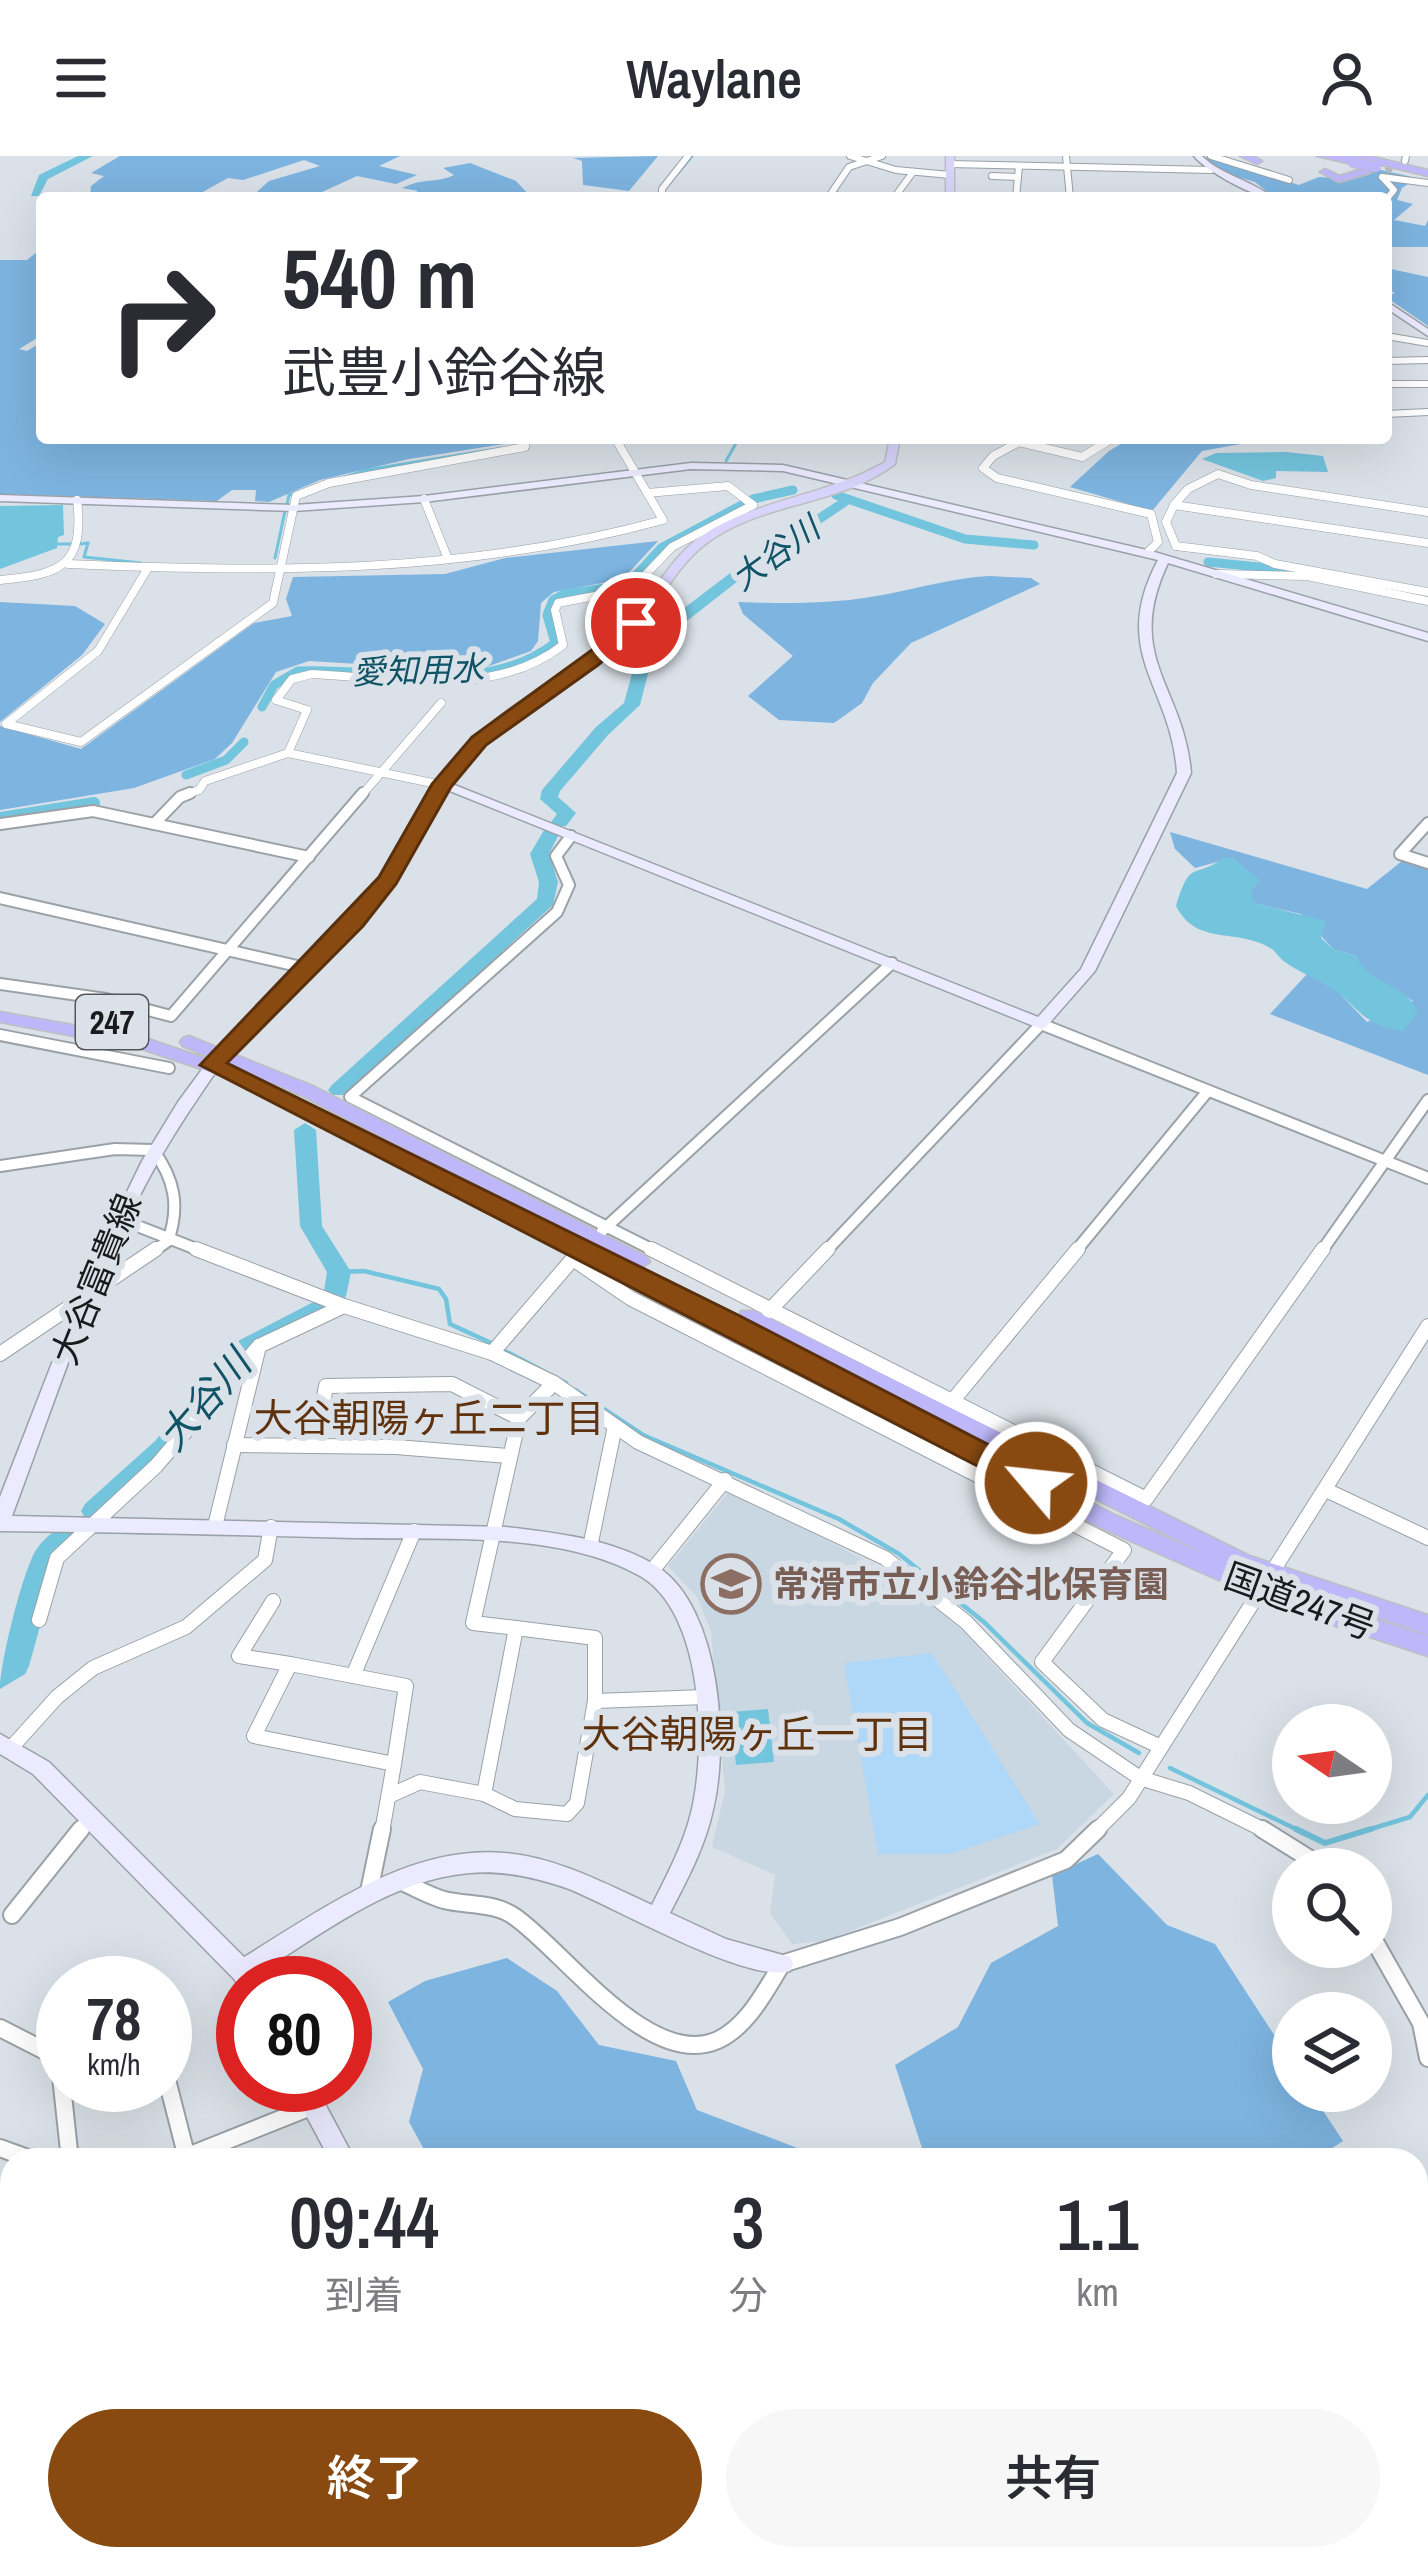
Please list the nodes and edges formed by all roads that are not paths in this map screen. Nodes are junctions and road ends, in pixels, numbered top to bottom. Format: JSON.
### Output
{"nodes":[{"id":1,"x":688,"y":156,"type":"edge"},
{"id":2,"x":850,"y":156,"type":"edge"},
{"id":3,"x":882,"y":156,"type":"edge"},
{"id":4,"x":1066,"y":156,"type":"edge"},
{"id":5,"x":1198,"y":156,"type":"edge"},
{"id":6,"x":1211,"y":156,"type":"edge"},
{"id":7,"x":1245,"y":156,"type":"edge"},
{"id":8,"x":1322,"y":156,"type":"edge"},
{"id":9,"x":1352,"y":158,"type":"edge"},
{"id":10,"x":862,"y":160,"type":"junction"},
{"id":11,"x":1257,"y":161,"type":"dead end"},
{"id":12,"x":950,"y":165,"type":"edge"},
{"id":13,"x":1019,"y":166,"type":"junction"},
{"id":14,"x":1067,"y":168,"type":"junction"},
{"id":15,"x":1379,"y":168,"type":"edge"},
{"id":16,"x":1211,"y":170,"type":"junction"},
{"id":17,"x":913,"y":172,"type":"junction"},
{"id":18,"x":1325,"y":172,"type":"dead end"},
{"id":19,"x":992,"y":176,"type":"dead end"},
{"id":20,"x":1428,"y":176,"type":"edge"},
{"id":21,"x":1018,"y":177,"type":"junction"},
{"id":22,"x":1289,"y":180,"type":"dead end"},
{"id":23,"x":662,"y":192,"type":"edge"},
{"id":24,"x":832,"y":192,"type":"edge"},
{"id":25,"x":898,"y":192,"type":"edge"},
{"id":26,"x":1017,"y":192,"type":"edge"},
{"id":27,"x":1069,"y":192,"type":"edge"},
{"id":28,"x":1261,"y":192,"type":"edge"},
{"id":29,"x":1392,"y":308,"type":"edge"},
{"id":30,"x":1428,"y":333,"type":"edge"},
{"id":31,"x":1392,"y":337,"type":"edge"},
{"id":32,"x":1428,"y":343,"type":"edge"},
{"id":33,"x":1428,"y":360,"type":"edge"},
{"id":34,"x":1392,"y":361,"type":"edge"},
{"id":35,"x":1428,"y":383,"type":"edge"},
{"id":36,"x":1392,"y":384,"type":"edge"},
{"id":37,"x":1428,"y":412,"type":"edge"},
{"id":38,"x":1392,"y":414,"type":"edge"},
{"id":39,"x":525,"y":444,"type":"edge"},
{"id":40,"x":618,"y":444,"type":"edge"},
{"id":41,"x":894,"y":444,"type":"edge"},
{"id":42,"x":1015,"y":444,"type":"edge"},
{"id":43,"x":1027,"y":444,"type":"edge"},
{"id":44,"x":1103,"y":444,"type":"edge"},
{"id":45,"x":636,"y":474,"type":"junction"},
{"id":46,"x":853,"y":482,"type":"junction"},
{"id":47,"x":647,"y":493,"type":"junction"},
{"id":48,"x":0,"y":498,"type":"edge"},
{"id":49,"x":424,"y":499,"type":"junction"},
{"id":50,"x":77,"y":500,"type":"junction"},
{"id":51,"x":1174,"y":505,"type":"junction"},
{"id":52,"x":294,"y":508,"type":"junction"},
{"id":53,"x":1428,"y":512,"type":"edge"},
{"id":54,"x":1428,"y":544,"type":"edge"},
{"id":55,"x":1176,"y":546,"type":"junction"},
{"id":56,"x":1148,"y":554,"type":"junction"},
{"id":57,"x":448,"y":559,"type":"junction"},
{"id":58,"x":1164,"y":559,"type":"junction"},
{"id":59,"x":68,"y":564,"type":"junction"},
{"id":60,"x":148,"y":568,"type":"junction"},
{"id":61,"x":280,"y":570,"type":"junction"},
{"id":62,"x":1216,"y":574,"type":"junction"},
{"id":63,"x":0,"y":580,"type":"edge"},
{"id":64,"x":1428,"y":592,"type":"edge"},
{"id":65,"x":1428,"y":601,"type":"edge"},
{"id":66,"x":1426,"y":634,"type":"edge"},
{"id":67,"x":441,"y":704,"type":"dead end"},
{"id":68,"x":288,"y":753,"type":"junction"},
{"id":69,"x":384,"y":774,"type":"junction"},
{"id":70,"x":442,"y":784,"type":"junction"},
{"id":71,"x":1428,"y":823,"type":"edge"},
{"id":72,"x":0,"y":824,"type":"edge"},
{"id":73,"x":154,"y":824,"type":"junction"},
{"id":74,"x":571,"y":836,"type":"junction"},
{"id":75,"x":309,"y":857,"type":"junction"},
{"id":76,"x":1428,"y":863,"type":"edge"},
{"id":77,"x":0,"y":898,"type":"edge"},
{"id":78,"x":228,"y":951,"type":"junction"},
{"id":79,"x":892,"y":963,"type":"junction"},
{"id":80,"x":306,"y":968,"type":"junction"},
{"id":81,"x":0,"y":984,"type":"edge"},
{"id":82,"x":0,"y":1006,"type":"edge"},
{"id":83,"x":0,"y":1017,"type":"edge"},
{"id":84,"x":1041,"y":1024,"type":"junction"},
{"id":85,"x":0,"y":1035,"type":"edge"},
{"id":86,"x":217,"y":1058,"type":"junction"},
{"id":87,"x":169,"y":1068,"type":"dead end"},
{"id":88,"x":1207,"y":1092,"type":"junction"},
{"id":89,"x":1428,"y":1100,"type":"edge"},
{"id":90,"x":153,"y":1150,"type":"junction"},
{"id":91,"x":1386,"y":1161,"type":"junction"},
{"id":92,"x":0,"y":1166,"type":"edge"},
{"id":93,"x":1428,"y":1178,"type":"edge"},
{"id":94,"x":118,"y":1218,"type":"junction"},
{"id":95,"x":168,"y":1241,"type":"junction"},
{"id":96,"x":588,"y":1243,"type":"junction"},
{"id":97,"x":87,"y":1296,"type":"junction"},
{"id":98,"x":344,"y":1306,"type":"junction"},
{"id":99,"x":769,"y":1311,"type":"junction"},
{"id":100,"x":1428,"y":1326,"type":"edge"},
{"id":101,"x":259,"y":1346,"type":"junction"},
{"id":102,"x":492,"y":1353,"type":"junction"},
{"id":103,"x":0,"y":1354,"type":"edge"},
{"id":104,"x":554,"y":1383,"type":"junction"},
{"id":105,"x":954,"y":1399,"type":"junction"},
{"id":106,"x":519,"y":1418,"type":"junction"},
{"id":107,"x":615,"y":1426,"type":"junction"},
{"id":108,"x":234,"y":1445,"type":"junction"},
{"id":109,"x":315,"y":1446,"type":"junction"},
{"id":110,"x":508,"y":1456,"type":"junction"},
{"id":111,"x":725,"y":1480,"type":"junction"},
{"id":112,"x":1325,"y":1490,"type":"junction"},
{"id":113,"x":0,"y":1522,"type":"edge"},
{"id":114,"x":93,"y":1525,"type":"junction"},
{"id":115,"x":215,"y":1526,"type":"junction"},
{"id":116,"x":271,"y":1527,"type":"junction"},
{"id":117,"x":413,"y":1532,"type":"junction"},
{"id":118,"x":494,"y":1536,"type":"junction"},
{"id":119,"x":1428,"y":1538,"type":"edge"},
{"id":120,"x":590,"y":1547,"type":"junction"},
{"id":121,"x":651,"y":1572,"type":"junction"},
{"id":122,"x":1266,"y":1582,"type":"junction"},
{"id":123,"x":273,"y":1601,"type":"dead end"},
{"id":124,"x":39,"y":1620,"type":"dead end"},
{"id":125,"x":1428,"y":1625,"type":"edge"},
{"id":126,"x":516,"y":1628,"type":"junction"},
{"id":127,"x":1428,"y":1646,"type":"edge"},
{"id":128,"x":290,"y":1664,"type":"junction"},
{"id":129,"x":353,"y":1676,"type":"junction"},
{"id":130,"x":705,"y":1697,"type":"junction"},
{"id":131,"x":596,"y":1701,"type":"junction"},
{"id":132,"x":6,"y":1745,"type":"edge"},
{"id":133,"x":1161,"y":1748,"type":"junction"},
{"id":134,"x":396,"y":1764,"type":"junction"},
{"id":135,"x":1140,"y":1778,"type":"junction"},
{"id":136,"x":484,"y":1794,"type":"junction"},
{"id":137,"x":391,"y":1795,"type":"junction"},
{"id":138,"x":90,"y":1818,"type":"junction"},
{"id":139,"x":1298,"y":1848,"type":"edge"},
{"id":140,"x":402,"y":1882,"type":"junction"},
{"id":141,"x":368,"y":1897,"type":"junction"},
{"id":142,"x":12,"y":1915,"type":"dead end"},
{"id":143,"x":657,"y":1917,"type":"junction"},
{"id":144,"x":225,"y":1956,"type":"edge"},
{"id":145,"x":277,"y":1956,"type":"edge"},
{"id":146,"x":782,"y":1964,"type":"junction"},
{"id":147,"x":1389,"y":1968,"type":"edge"},
{"id":148,"x":0,"y":2028,"type":"edge"},
{"id":149,"x":36,"y":2046,"type":"edge"},
{"id":150,"x":1428,"y":2058,"type":"edge"},
{"id":151,"x":66,"y":2112,"type":"edge"},
{"id":152,"x":173,"y":2112,"type":"edge"},
{"id":153,"x":275,"y":2112,"type":"edge"},
{"id":154,"x":316,"y":2112,"type":"edge"},
{"id":155,"x":69,"y":2148,"type":"edge"},
{"id":156,"x":180,"y":2148,"type":"edge"},
{"id":157,"x":204,"y":2148,"type":"edge"},
{"id":158,"x":336,"y":2148,"type":"edge"}],
"edges":[{"from":1,"to":23,"type":"street"},
{"from":2,"to":10,"type":"street"},
{"from":3,"to":10,"type":"street"},
{"from":4,"to":14,"type":"street"},
{"from":5,"to":16,"type":"street"},
{"from":6,"to":22,"type":"street"},
{"from":7,"to":11,"type":"highway"},
{"from":8,"to":9,"type":"highway"},
{"from":9,"to":15,"type":"highway","bridge":true},
{"from":9,"to":18,"type":"highway"},
{"from":9,"to":20,"type":"highway"},
{"from":10,"to":17,"type":"street"},
{"from":10,"to":24,"type":"street"},
{"from":12,"to":13,"type":"street"},
{"from":12,"to":17,"type":"street"},
{"from":13,"to":14,"type":"street"},
{"from":13,"to":21,"type":"street"},
{"from":14,"to":16,"type":"street"},
{"from":14,"to":27,"type":"street"},
{"from":15,"to":20,"type":"highway"},
{"from":16,"to":28,"type":"street"},
{"from":17,"to":25,"type":"street"},
{"from":19,"to":21,"type":"street"},
{"from":21,"to":26,"type":"street"},
{"from":29,"to":30,"type":"street"},
{"from":31,"to":32,"type":"street"},
{"from":33,"to":34,"type":"street"},
{"from":35,"to":36,"type":"street"},
{"from":37,"to":38,"type":"street"},
{"from":39,"to":52,"type":"street"},
{"from":40,"to":45,"type":"street"},
{"from":41,"to":46,"type":"main road"},
{"from":42,"to":56,"type":"street"},
{"from":43,"to":44,"type":"street"},
{"from":45,"to":46,"type":"street"},
{"from":45,"to":47,"type":"street"},
{"from":45,"to":49,"type":"street"},
{"from":46,"to":56,"type":"street"},
{"from":46,"to":70,"type":"main road"},
{"from":47,"to":57,"type":"street"},
{"from":47,"to":68,"type":"street"},
{"from":48,"to":50,"type":"street"},
{"from":49,"to":52,"type":"street"},
{"from":49,"to":57,"type":"street"},
{"from":50,"to":52,"type":"street"},
{"from":50,"to":59,"type":"street"},
{"from":51,"to":53,"type":"street"},
{"from":51,"to":54,"type":"street"},
{"from":51,"to":55,"type":"street"},
{"from":52,"to":61,"type":"street"},
{"from":55,"to":58,"type":"street"},
{"from":55,"to":64,"type":"street"},
{"from":56,"to":58,"type":"street"},
{"from":57,"to":61,"type":"street"},
{"from":58,"to":62,"type":"street"},
{"from":58,"to":84,"type":"street"},
{"from":59,"to":60,"type":"street"},
{"from":59,"to":63,"type":"street"},
{"from":60,"to":61,"type":"street"},
{"from":60,"to":61,"type":"street"},
{"from":62,"to":65,"type":"street"},
{"from":62,"to":66,"type":"street"},
{"from":67,"to":69,"type":"street"},
{"from":68,"to":69,"type":"street"},
{"from":68,"to":73,"type":"street"},
{"from":69,"to":70,"type":"street"},
{"from":69,"to":75,"type":"street"},
{"from":70,"to":74,"type":"street"},
{"from":70,"to":80,"type":"main road"},
{"from":71,"to":76,"type":"street"},
{"from":72,"to":73,"type":"street"},
{"from":73,"to":75,"type":"street"},
{"from":74,"to":79,"type":"street"},
{"from":74,"to":96,"type":"street"},
{"from":75,"to":78,"type":"street"},
{"from":77,"to":78,"type":"street"},
{"from":78,"to":80,"type":"street"},
{"from":78,"to":81,"type":"street"},
{"from":79,"to":84,"type":"street"},
{"from":79,"to":96,"type":"street"},
{"from":80,"to":86,"type":"main road"},
{"from":82,"to":86,"type":"highway","name":"国道247号","number":"247"},
{"from":83,"to":86,"type":"highway","name":"国道247号","number":"247"},
{"from":84,"to":88,"type":"street"},
{"from":84,"to":99,"type":"street"},
{"from":85,"to":87,"type":"street"},
{"from":86,"to":90,"type":"street","name":"大谷富貴線"},
{"from":86,"to":96,"type":"highway","name":"国道247号","number":"247"},
{"from":88,"to":91,"type":"street"},
{"from":88,"to":105,"type":"street"},
{"from":89,"to":91,"type":"street"},
{"from":90,"to":92,"type":"street"},
{"from":90,"to":94,"type":"street","name":"大谷富貴線"},
{"from":90,"to":95,"type":"street"},
{"from":91,"to":93,"type":"street"},
{"from":91,"to":105,"type":"street"},
{"from":94,"to":95,"type":"street"},
{"from":94,"to":97,"type":"street","name":"大谷富貴線"},
{"from":95,"to":97,"type":"street"},
{"from":95,"to":98,"type":"street"},
{"from":96,"to":99,"type":"street"},
{"from":96,"to":102,"type":"street"},
{"from":96,"to":122,"type":"highway","name":"国道247号","number":"247"},
{"from":96,"to":133,"type":"street"},
{"from":97,"to":103,"type":"street"},
{"from":97,"to":113,"type":"street","name":"大谷富貴線"},
{"from":98,"to":101,"type":"street"},
{"from":98,"to":102,"type":"street"},
{"from":99,"to":105,"type":"street"},
{"from":100,"to":112,"type":"street"},
{"from":101,"to":108,"type":"street"},
{"from":101,"to":114,"type":"street"},
{"from":102,"to":104,"type":"street"},
{"from":104,"to":106,"type":"street"},
{"from":104,"to":107,"type":"street"},
{"from":106,"to":109,"type":"street"},
{"from":106,"to":110,"type":"street"},
{"from":107,"to":111,"type":"street"},
{"from":107,"to":120,"type":"street"},
{"from":108,"to":109,"type":"street"},
{"from":108,"to":115,"type":"street"},
{"from":109,"to":110,"type":"street"},
{"from":110,"to":118,"type":"street"},
{"from":111,"to":121,"type":"street"},
{"from":111,"to":135,"type":"street"},
{"from":112,"to":119,"type":"street"},
{"from":112,"to":122,"type":"street"},
{"from":113,"to":114,"type":"street"},
{"from":114,"to":115,"type":"street"},
{"from":114,"to":124,"type":"street"},
{"from":115,"to":116,"type":"street"},
{"from":116,"to":117,"type":"street"},
{"from":116,"to":132,"type":"street"},
{"from":117,"to":118,"type":"street"},
{"from":117,"to":129,"type":"street"},
{"from":118,"to":120,"type":"street"},
{"from":118,"to":126,"type":"street"},
{"from":120,"to":121,"type":"street"},
{"from":121,"to":130,"type":"street"},
{"from":122,"to":125,"type":"highway","name":"国道247号","number":"247"},
{"from":122,"to":127,"type":"highway","name":"国道247号","number":"247"},
{"from":122,"to":133,"type":"street"},
{"from":123,"to":128,"type":"street"},
{"from":126,"to":131,"type":"street"},
{"from":126,"to":136,"type":"street"},
{"from":128,"to":129,"type":"street"},
{"from":128,"to":134,"type":"street"},
{"from":129,"to":134,"type":"street"},
{"from":130,"to":131,"type":"street"},
{"from":130,"to":143,"type":"street"},
{"from":131,"to":136,"type":"street"},
{"from":132,"to":138,"type":"street"},
{"from":133,"to":135,"type":"street"},
{"from":134,"to":137,"type":"street"},
{"from":135,"to":139,"type":"street"},
{"from":135,"to":146,"type":"street"},
{"from":136,"to":137,"type":"street"},
{"from":137,"to":141,"type":"street"},
{"from":138,"to":142,"type":"street"},
{"from":138,"to":144,"type":"street"},
{"from":140,"to":141,"type":"street"},
{"from":140,"to":143,"type":"street"},
{"from":140,"to":146,"type":"street"},
{"from":141,"to":145,"type":"street"},
{"from":143,"to":146,"type":"street"},
{"from":147,"to":150,"type":"street"},
{"from":148,"to":149,"type":"street"},
{"from":151,"to":155,"type":"street"},
{"from":152,"to":156,"type":"street"},
{"from":153,"to":157,"type":"street"},
{"from":154,"to":158,"type":"street"}]}
